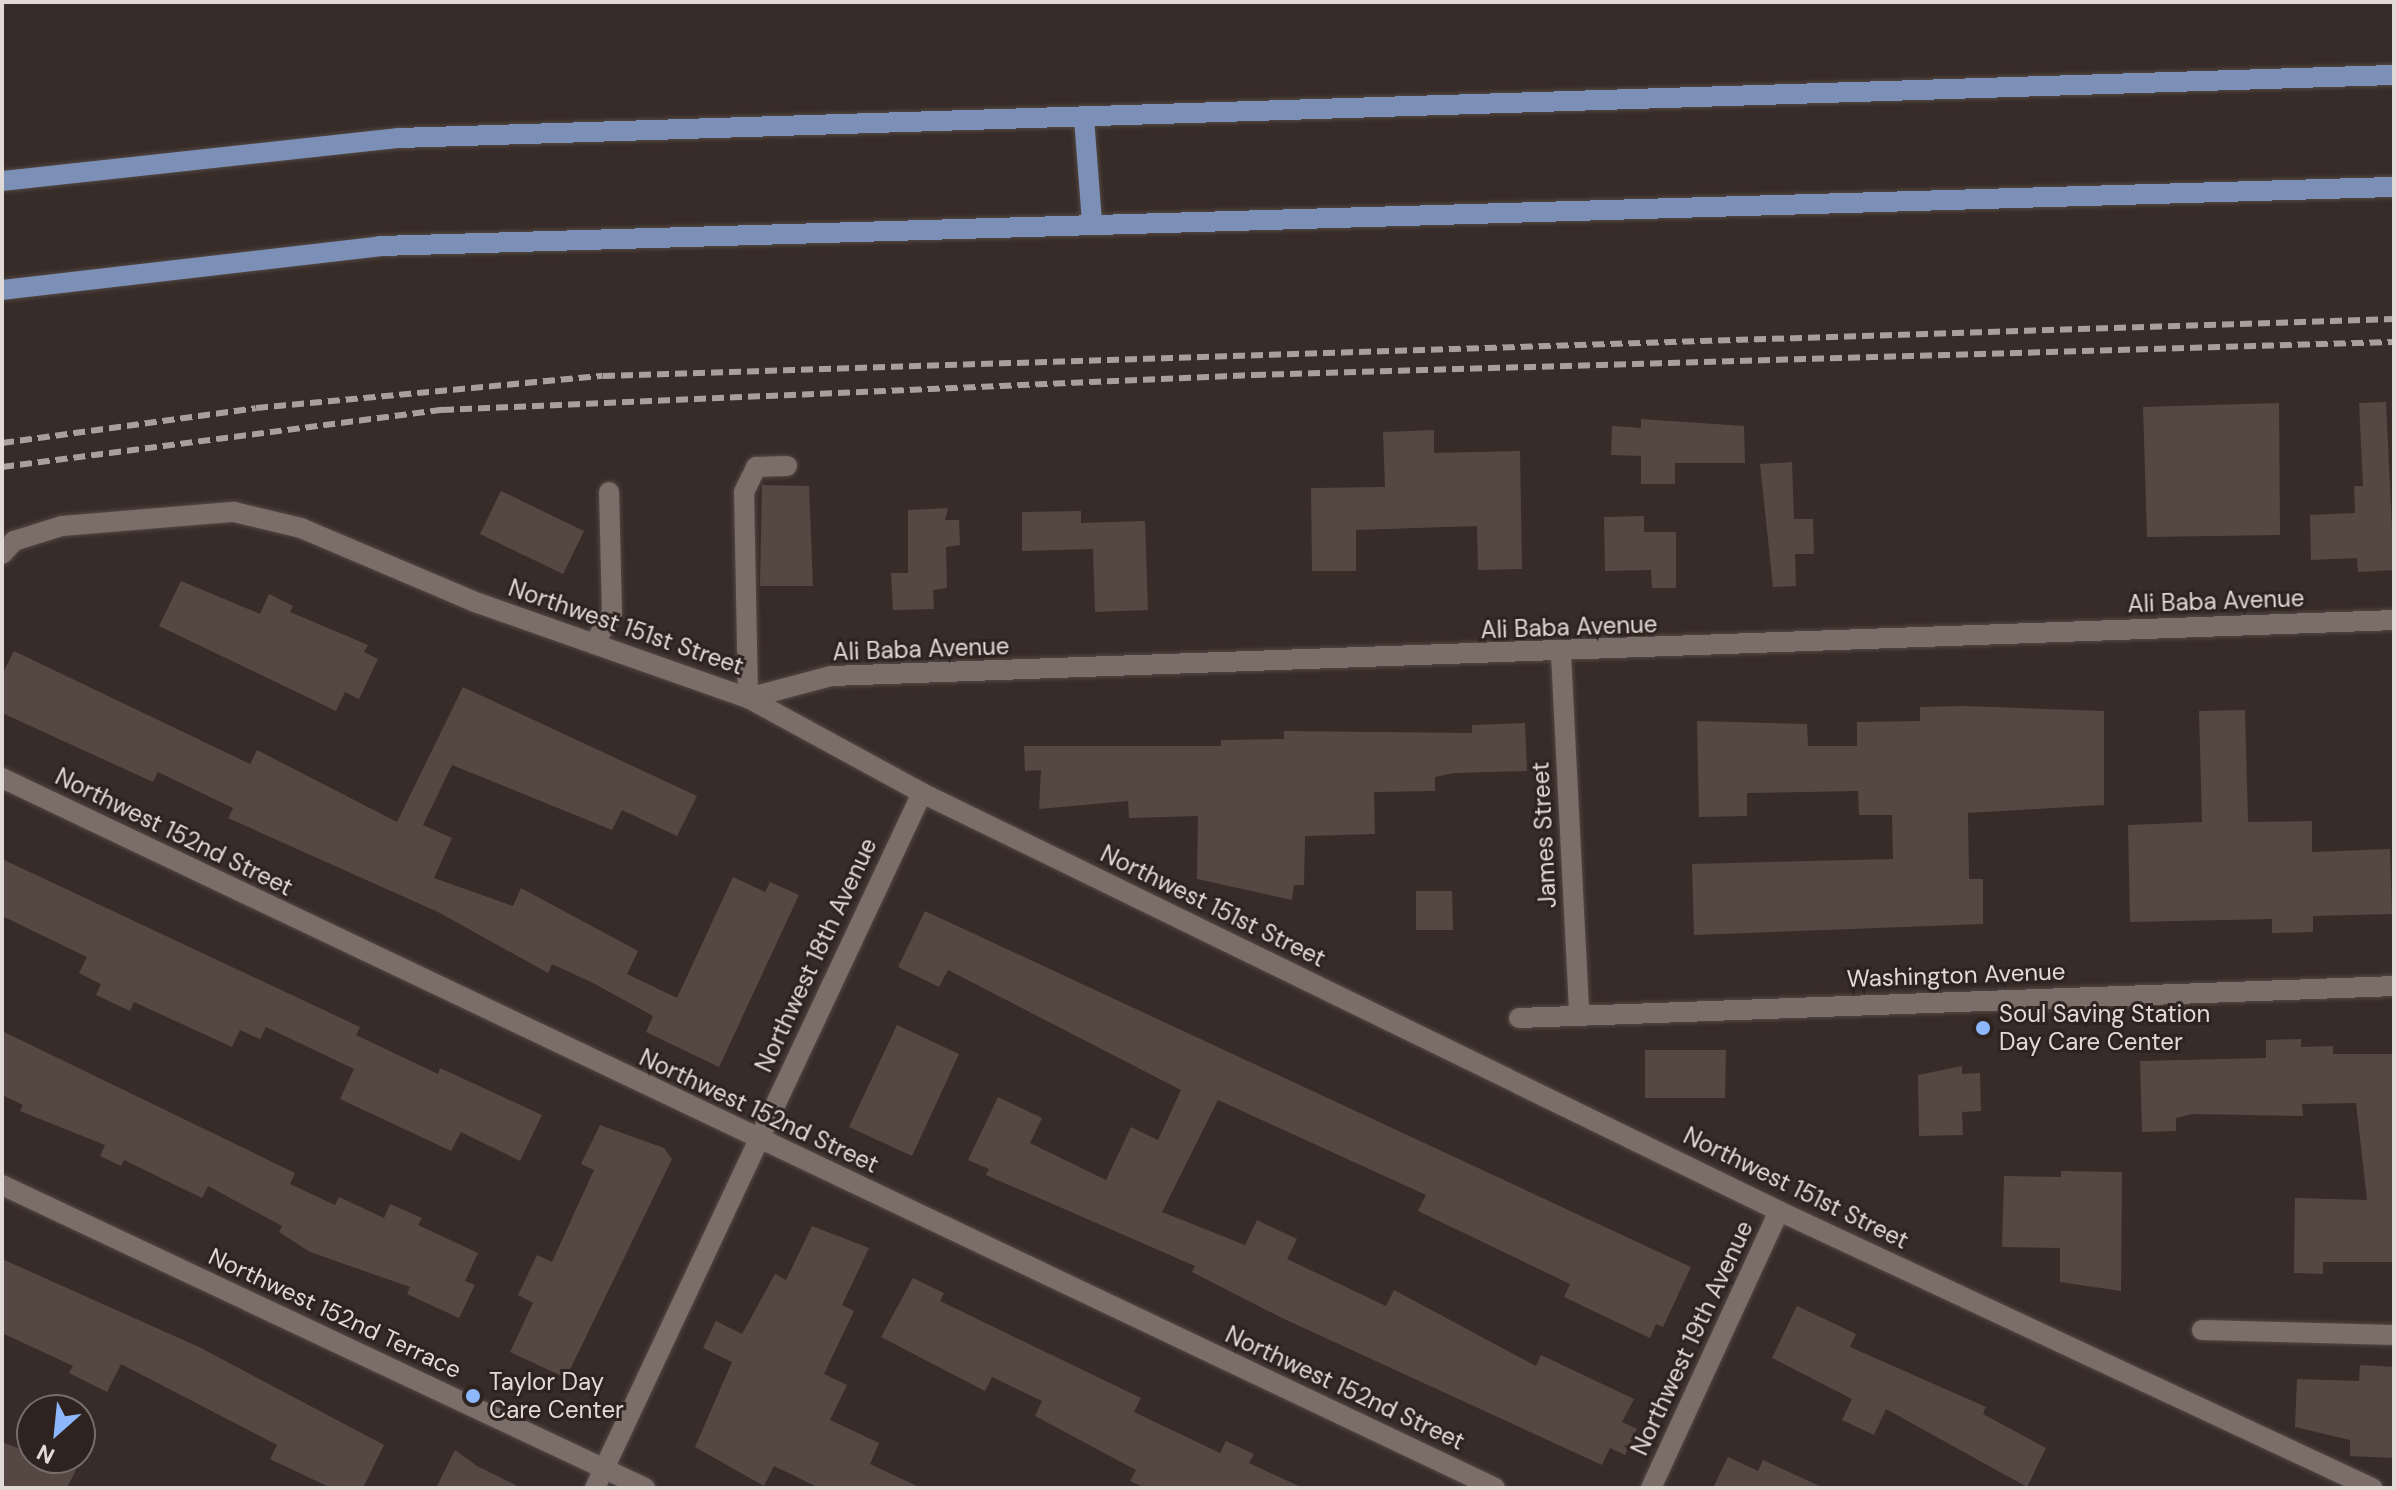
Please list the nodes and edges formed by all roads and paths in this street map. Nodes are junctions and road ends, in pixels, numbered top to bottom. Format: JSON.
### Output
{"nodes":[{"id":1,"x":2394,"y":75,"type":"edge"},
{"id":2,"x":1084,"y":118,"type":"junction"},
{"id":3,"x":2,"y":181,"type":"edge"},
{"id":4,"x":2394,"y":187,"type":"edge"},
{"id":5,"x":1092,"y":221,"type":"junction"},
{"id":6,"x":2,"y":290,"type":"edge"},
{"id":7,"x":787,"y":466,"type":"dead end"},
{"id":8,"x":609,"y":492,"type":"dead end"},
{"id":9,"x":2,"y":554,"type":"edge"},
{"id":10,"x":2394,"y":620,"type":"edge"},
{"id":11,"x":594,"y":644,"type":"junction"},
{"id":12,"x":1561,"y":654,"type":"junction"},
{"id":13,"x":748,"y":698,"type":"junction"},
{"id":14,"x":2,"y":778,"type":"edge"},
{"id":15,"x":922,"y":793,"type":"junction"},
{"id":16,"x":2394,"y":986,"type":"edge"},
{"id":17,"x":1579,"y":1014,"type":"junction"},
{"id":18,"x":1519,"y":1018,"type":"dead end"},
{"id":19,"x":757,"y":1140,"type":"junction"},
{"id":20,"x":2,"y":1185,"type":"edge"},
{"id":21,"x":1779,"y":1211,"type":"junction"},
{"id":22,"x":2202,"y":1330,"type":"dead end"},
{"id":23,"x":2394,"y":1335,"type":"edge"},
{"id":24,"x":604,"y":1469,"type":"junction"},
{"id":25,"x":595,"y":1488,"type":"edge"},
{"id":26,"x":645,"y":1488,"type":"edge"},
{"id":27,"x":1495,"y":1488,"type":"edge"},
{"id":28,"x":1651,"y":1488,"type":"edge"},
{"id":29,"x":2372,"y":1488,"type":"edge"}],
"edges":[{"from":1,"to":2,"type":"main road"},
{"from":2,"to":3,"type":"main road"},
{"from":2,"to":5,"type":"main road"},
{"from":4,"to":5,"type":"main road"},
{"from":5,"to":6,"type":"main road"},
{"from":7,"to":13,"type":"street"},
{"from":8,"to":11,"type":"street"},
{"from":9,"to":11,"type":"street","name":"Northwest 151st Street"},
{"from":10,"to":12,"type":"street","name":"Ali Baba Avenue"},
{"from":11,"to":13,"type":"street","name":"Northwest 151st Street"},
{"from":12,"to":13,"type":"street","name":"Ali Baba Avenue"},
{"from":12,"to":17,"type":"street","name":"James Street"},
{"from":13,"to":15,"type":"street","name":"Northwest 151st Street"},
{"from":14,"to":19,"type":"street","name":"Northwest 152nd Street"},
{"from":15,"to":19,"type":"street","name":"Northwest 18th Avenue"},
{"from":15,"to":21,"type":"street","name":"Northwest 151st Street"},
{"from":16,"to":17,"type":"street","name":"Washington Avenue"},
{"from":17,"to":18,"type":"street","name":"Washington Avenue"},
{"from":19,"to":24,"type":"street","name":"Northwest 18th Avenue"},
{"from":19,"to":27,"type":"street","name":"Northwest 152nd Street"},
{"from":20,"to":24,"type":"street","name":"Northwest 152nd Terrace"},
{"from":21,"to":28,"type":"street","name":"Northwest 19th Avenue"},
{"from":21,"to":29,"type":"street","name":"Northwest 151st Street"},
{"from":22,"to":23,"type":"street"},
{"from":24,"to":25,"type":"street","name":"Northwest 18th Avenue"},
{"from":24,"to":26,"type":"street","name":"Northwest 152nd Terrace"}]}
